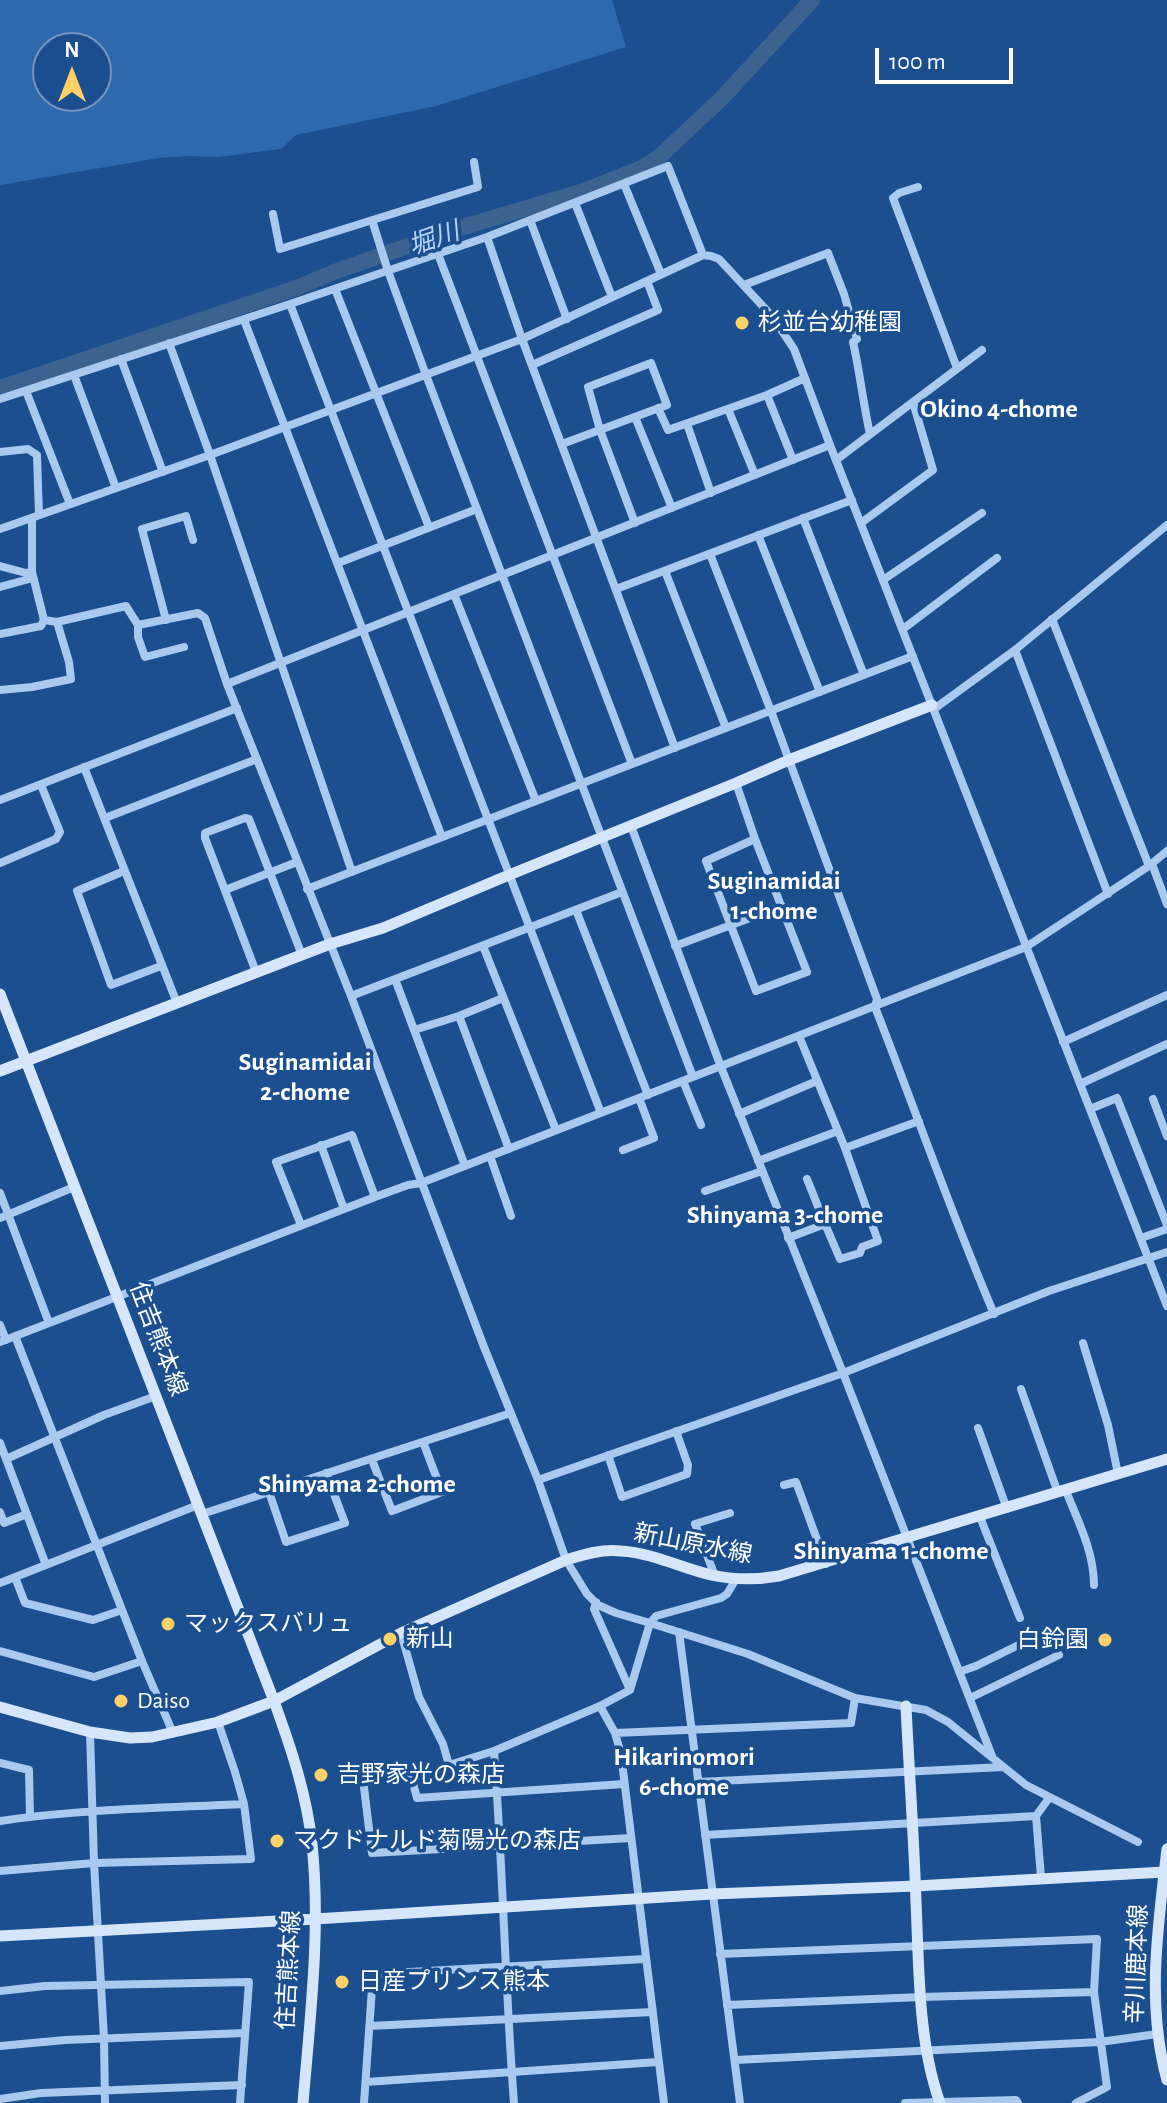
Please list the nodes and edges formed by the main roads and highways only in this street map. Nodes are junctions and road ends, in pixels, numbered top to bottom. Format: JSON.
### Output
{"nodes":[{"id":1,"x":933,"y":707,"type":"road end"},
{"id":2,"x":0,"y":994,"type":"edge"},
{"id":3,"x":26,"y":1061,"type":"junction"},
{"id":4,"x":0,"y":1071,"type":"edge"},
{"id":5,"x":1167,"y":1459,"type":"edge"},
{"id":6,"x":274,"y":1701,"type":"junction"},
{"id":7,"x":906,"y":1706,"type":"road end"},
{"id":8,"x":0,"y":1707,"type":"edge"},
{"id":9,"x":1167,"y":1849,"type":"edge"},
{"id":10,"x":1166,"y":1871,"type":"edge"},
{"id":11,"x":916,"y":1886,"type":"junction"},
{"id":12,"x":315,"y":1919,"type":"junction"},
{"id":13,"x":0,"y":1936,"type":"edge"},
{"id":14,"x":1161,"y":1999,"type":"edge"},
{"id":15,"x":1167,"y":2080,"type":"edge"},
{"id":16,"x":940,"y":2102,"type":"edge"},
{"id":17,"x":303,"y":2103,"type":"edge"}],
"edges":[{"from":1,"to":3,"type":"main road"},
{"from":2,"to":3,"type":"main road","name":"住吉熊本線"},
{"from":3,"to":4,"type":"main road"},
{"from":3,"to":6,"type":"main road","name":"住吉熊本線"},
{"from":5,"to":6,"type":"main road","name":"新山原水線"},
{"from":6,"to":8,"type":"main road"},
{"from":6,"to":12,"type":"main road","name":"住吉熊本線"},
{"from":7,"to":11,"type":"main road"},
{"from":9,"to":10,"type":"main road","name":"辛川鹿本線"},
{"from":10,"to":11,"type":"main road"},
{"from":10,"to":14,"type":"main road","name":"辛川鹿本線"},
{"from":11,"to":12,"type":"main road"},
{"from":11,"to":16,"type":"main road"},
{"from":12,"to":13,"type":"main road"},
{"from":12,"to":17,"type":"main road","name":"住吉熊本線"},
{"from":14,"to":15,"type":"main road","name":"辛川鹿本線"}]}
